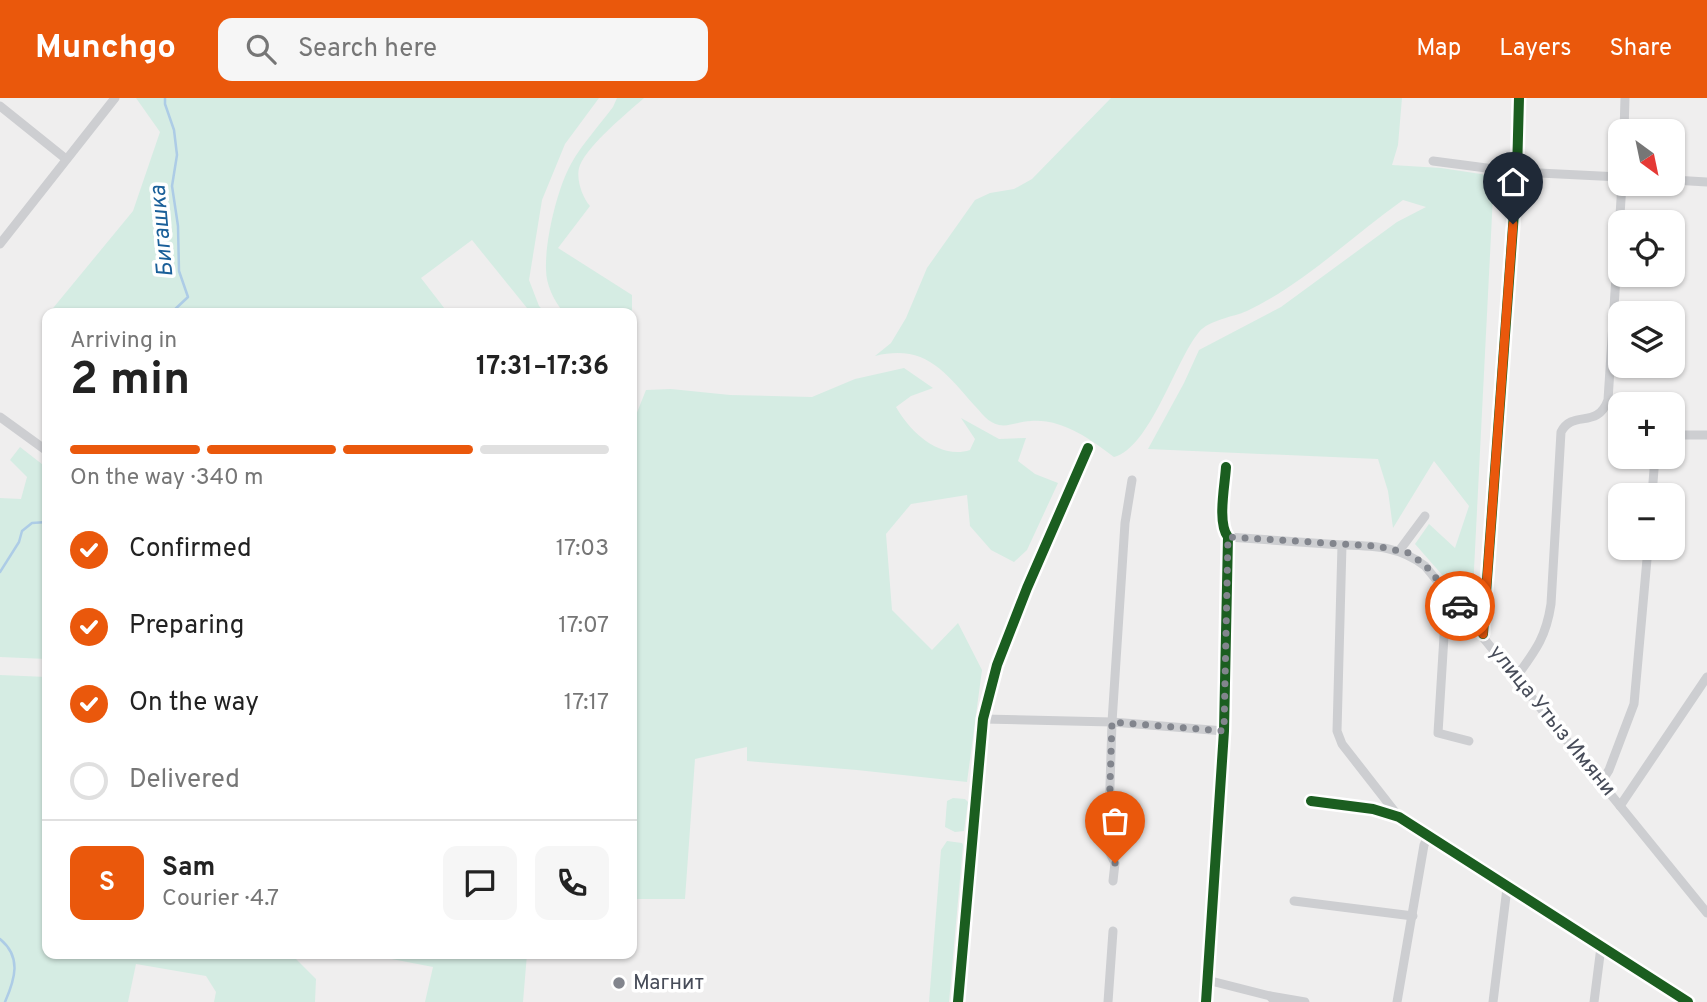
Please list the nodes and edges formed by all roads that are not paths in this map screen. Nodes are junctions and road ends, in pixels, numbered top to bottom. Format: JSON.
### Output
{"nodes":[{"id":1,"x":115,"y":98,"type":"edge"},
{"id":2,"x":1519,"y":98,"type":"edge"},
{"id":3,"x":1625,"y":98,"type":"edge"},
{"id":4,"x":0,"y":106,"type":"edge"},
{"id":5,"x":1624,"y":119,"type":"edge"},
{"id":6,"x":66,"y":159,"type":"junction"},
{"id":7,"x":1433,"y":161,"type":"dead end"},
{"id":8,"x":1517,"y":172,"type":"junction"},
{"id":9,"x":1608,"y":176,"type":"edge"},
{"id":10,"x":1685,"y":181,"type":"edge"},
{"id":11,"x":1707,"y":182,"type":"edge"},
{"id":12,"x":1621,"y":196,"type":"edge"},
{"id":13,"x":0,"y":244,"type":"edge"},
{"id":14,"x":0,"y":417,"type":"edge"},
{"id":15,"x":1685,"y":435,"type":"edge"},
{"id":16,"x":1707,"y":435,"type":"edge"},
{"id":17,"x":42,"y":447,"type":"edge"},
{"id":18,"x":1088,"y":448,"type":"dead end"},
{"id":19,"x":1226,"y":467,"type":"dead end"},
{"id":20,"x":1132,"y":480,"type":"dead end"},
{"id":21,"x":1425,"y":516,"type":"dead end"},
{"id":22,"x":1228,"y":537,"type":"junction"},
{"id":23,"x":1342,"y":545,"type":"junction"},
{"id":24,"x":1399,"y":551,"type":"junction"},
{"id":25,"x":1647,"y":560,"type":"edge"},
{"id":26,"x":1454,"y":599,"type":"junction"},
{"id":27,"x":1483,"y":634,"type":"junction"},
{"id":28,"x":1517,"y":676,"type":"junction"},
{"id":29,"x":1707,"y":677,"type":"edge"},
{"id":30,"x":983,"y":719,"type":"junction"},
{"id":31,"x":1112,"y":722,"type":"junction"},
{"id":32,"x":1224,"y":731,"type":"junction"},
{"id":33,"x":1469,"y":741,"type":"dead end"},
{"id":34,"x":1600,"y":784,"type":"junction"},
{"id":35,"x":1311,"y":801,"type":"dead end"},
{"id":36,"x":1620,"y":806,"type":"junction"},
{"id":37,"x":1399,"y":817,"type":"junction"},
{"id":38,"x":1428,"y":837,"type":"junction"},
{"id":39,"x":1113,"y":881,"type":"dead end"},
{"id":40,"x":1507,"y":888,"type":"junction"},
{"id":41,"x":1707,"y":898,"type":"edge"},
{"id":42,"x":1294,"y":901,"type":"dead end"},
{"id":43,"x":1704,"y":910,"type":"edge"},
{"id":44,"x":1413,"y":916,"type":"junction"},
{"id":45,"x":1114,"y":932,"type":"dead end"},
{"id":46,"x":1601,"y":947,"type":"junction"},
{"id":47,"x":1207,"y":980,"type":"junction"},
{"id":48,"x":1272,"y":999,"type":"edge"},
{"id":49,"x":958,"y":1002,"type":"edge"},
{"id":50,"x":1108,"y":1002,"type":"edge"},
{"id":51,"x":1206,"y":1002,"type":"edge"},
{"id":52,"x":1305,"y":1002,"type":"edge"},
{"id":53,"x":1396,"y":1002,"type":"edge"},
{"id":54,"x":1493,"y":1002,"type":"edge"},
{"id":55,"x":1594,"y":1002,"type":"edge"},
{"id":56,"x":1688,"y":1002,"type":"edge"}],
"edges":[{"from":1,"to":6,"type":"street"},
{"from":2,"to":8,"type":"street"},
{"from":3,"to":5,"type":"street"},
{"from":4,"to":6,"type":"street"},
{"from":6,"to":13,"type":"street"},
{"from":7,"to":8,"type":"street"},
{"from":8,"to":9,"type":"street"},
{"from":8,"to":27,"type":"street"},
{"from":10,"to":11,"type":"street"},
{"from":12,"to":28,"type":"street"},
{"from":14,"to":17,"type":"street"},
{"from":15,"to":16,"type":"street"},
{"from":18,"to":30,"type":"street"},
{"from":19,"to":22,"type":"street"},
{"from":20,"to":31,"type":"street"},
{"from":21,"to":24,"type":"street"},
{"from":22,"to":23,"type":"street","name":"улица Утыз Имяни"},
{"from":22,"to":32,"type":"street"},
{"from":23,"to":24,"type":"street","name":"улица Утыз Имяни"},
{"from":23,"to":37,"type":"street"},
{"from":24,"to":26,"type":"street","name":"улица Утыз Имяни"},
{"from":25,"to":34,"type":"street"},
{"from":26,"to":27,"type":"street","name":"улица Утыз Имяни"},
{"from":26,"to":33,"type":"street"},
{"from":27,"to":28,"type":"street","name":"улица Утыз Имяни"},
{"from":28,"to":34,"type":"street","name":"улица Утыз Имяни"},
{"from":29,"to":36,"type":"street"},
{"from":30,"to":31,"type":"street"},
{"from":30,"to":49,"type":"street"},
{"from":31,"to":32,"type":"street"},
{"from":31,"to":39,"type":"street"},
{"from":32,"to":47,"type":"street"},
{"from":34,"to":36,"type":"street","name":"улица Утыз Имяни"},
{"from":35,"to":37,"type":"street"},
{"from":36,"to":43,"type":"street","name":"улица Утыз Имяни"},
{"from":37,"to":38,"type":"street"},
{"from":38,"to":40,"type":"street"},
{"from":38,"to":44,"type":"street"},
{"from":40,"to":46,"type":"street"},
{"from":40,"to":54,"type":"street"},
{"from":41,"to":43,"type":"street"},
{"from":42,"to":44,"type":"street"},
{"from":44,"to":53,"type":"street"},
{"from":45,"to":50,"type":"street"},
{"from":46,"to":55,"type":"street"},
{"from":46,"to":56,"type":"street"},
{"from":47,"to":48,"type":"street"},
{"from":47,"to":51,"type":"street"},
{"from":48,"to":52,"type":"street"}]}
